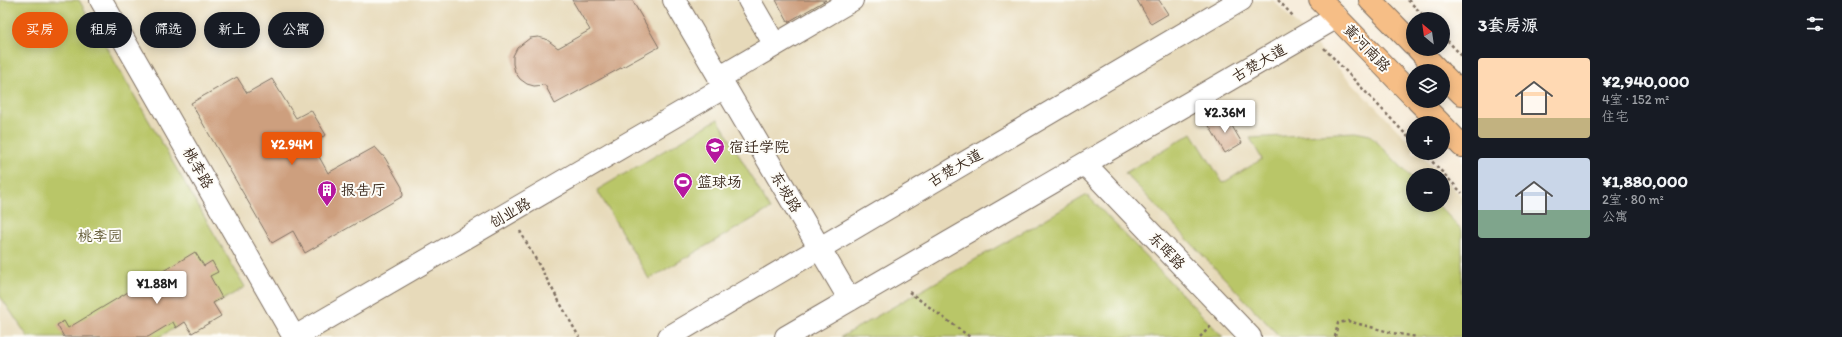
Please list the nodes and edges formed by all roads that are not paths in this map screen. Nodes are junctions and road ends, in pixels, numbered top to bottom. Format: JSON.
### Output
{"nodes":[{"id":1,"x":101,"y":0,"type":"edge"},
{"id":2,"x":674,"y":0,"type":"edge"},
{"id":3,"x":749,"y":0,"type":"edge"},
{"id":4,"x":852,"y":0,"type":"edge"},
{"id":5,"x":1241,"y":0,"type":"edge"},
{"id":6,"x":1320,"y":0,"type":"edge"},
{"id":7,"x":1370,"y":0,"type":"edge"},
{"id":8,"x":1337,"y":17,"type":"junction"},
{"id":9,"x":1406,"y":37,"type":"edge"},
{"id":10,"x":775,"y":45,"type":"junction"},
{"id":11,"x":1425,"y":56,"type":"edge"},
{"id":12,"x":1432,"y":64,"type":"edge"},
{"id":13,"x":1450,"y":82,"type":"edge"},
{"id":14,"x":722,"y":83,"type":"junction"},
{"id":15,"x":1406,"y":89,"type":"edge"},
{"id":16,"x":1462,"y":94,"type":"edge"},
{"id":17,"x":1425,"y":108,"type":"edge"},
{"id":18,"x":1433,"y":116,"type":"edge"},
{"id":19,"x":1450,"y":133,"type":"edge"},
{"id":20,"x":1462,"y":146,"type":"edge"},
{"id":21,"x":1085,"y":164,"type":"junction"},
{"id":22,"x":819,"y":248,"type":"junction"},
{"id":23,"x":850,"y":300,"type":"junction"},
{"id":24,"x":294,"y":337,"type":"edge"},
{"id":25,"x":668,"y":337,"type":"edge"},
{"id":26,"x":786,"y":337,"type":"edge"},
{"id":27,"x":1250,"y":337,"type":"edge"}],
"edges":[{"from":1,"to":24,"type":"lane","name":"桃李路"},
{"from":2,"to":14,"type":"lane","name":"东坡路"},
{"from":3,"to":10,"type":"lane"},
{"from":4,"to":10,"type":"lane","name":"创业路"},
{"from":5,"to":22,"type":"lane","name":"古楚大道"},
{"from":6,"to":8,"type":"main road","name":"黄河南路"},
{"from":7,"to":9,"type":"main road"},
{"from":8,"to":15,"type":"main road","name":"黄河南路"},
{"from":8,"to":21,"type":"lane","name":"古楚大道"},
{"from":10,"to":14,"type":"lane","name":"创业路"},
{"from":11,"to":12,"type":"main road"},
{"from":13,"to":16,"type":"main road"},
{"from":14,"to":22,"type":"lane","name":"东坡路"},
{"from":14,"to":24,"type":"lane","name":"创业路"},
{"from":17,"to":18,"type":"main road"},
{"from":19,"to":20,"type":"main road"},
{"from":21,"to":23,"type":"lane","name":"古楚大道"},
{"from":21,"to":27,"type":"lane","name":"东晖路"},
{"from":22,"to":23,"type":"lane","name":"东坡路"},
{"from":22,"to":25,"type":"lane","name":"古楚大道"},
{"from":23,"to":26,"type":"lane","name":"古楚大道"}]}
